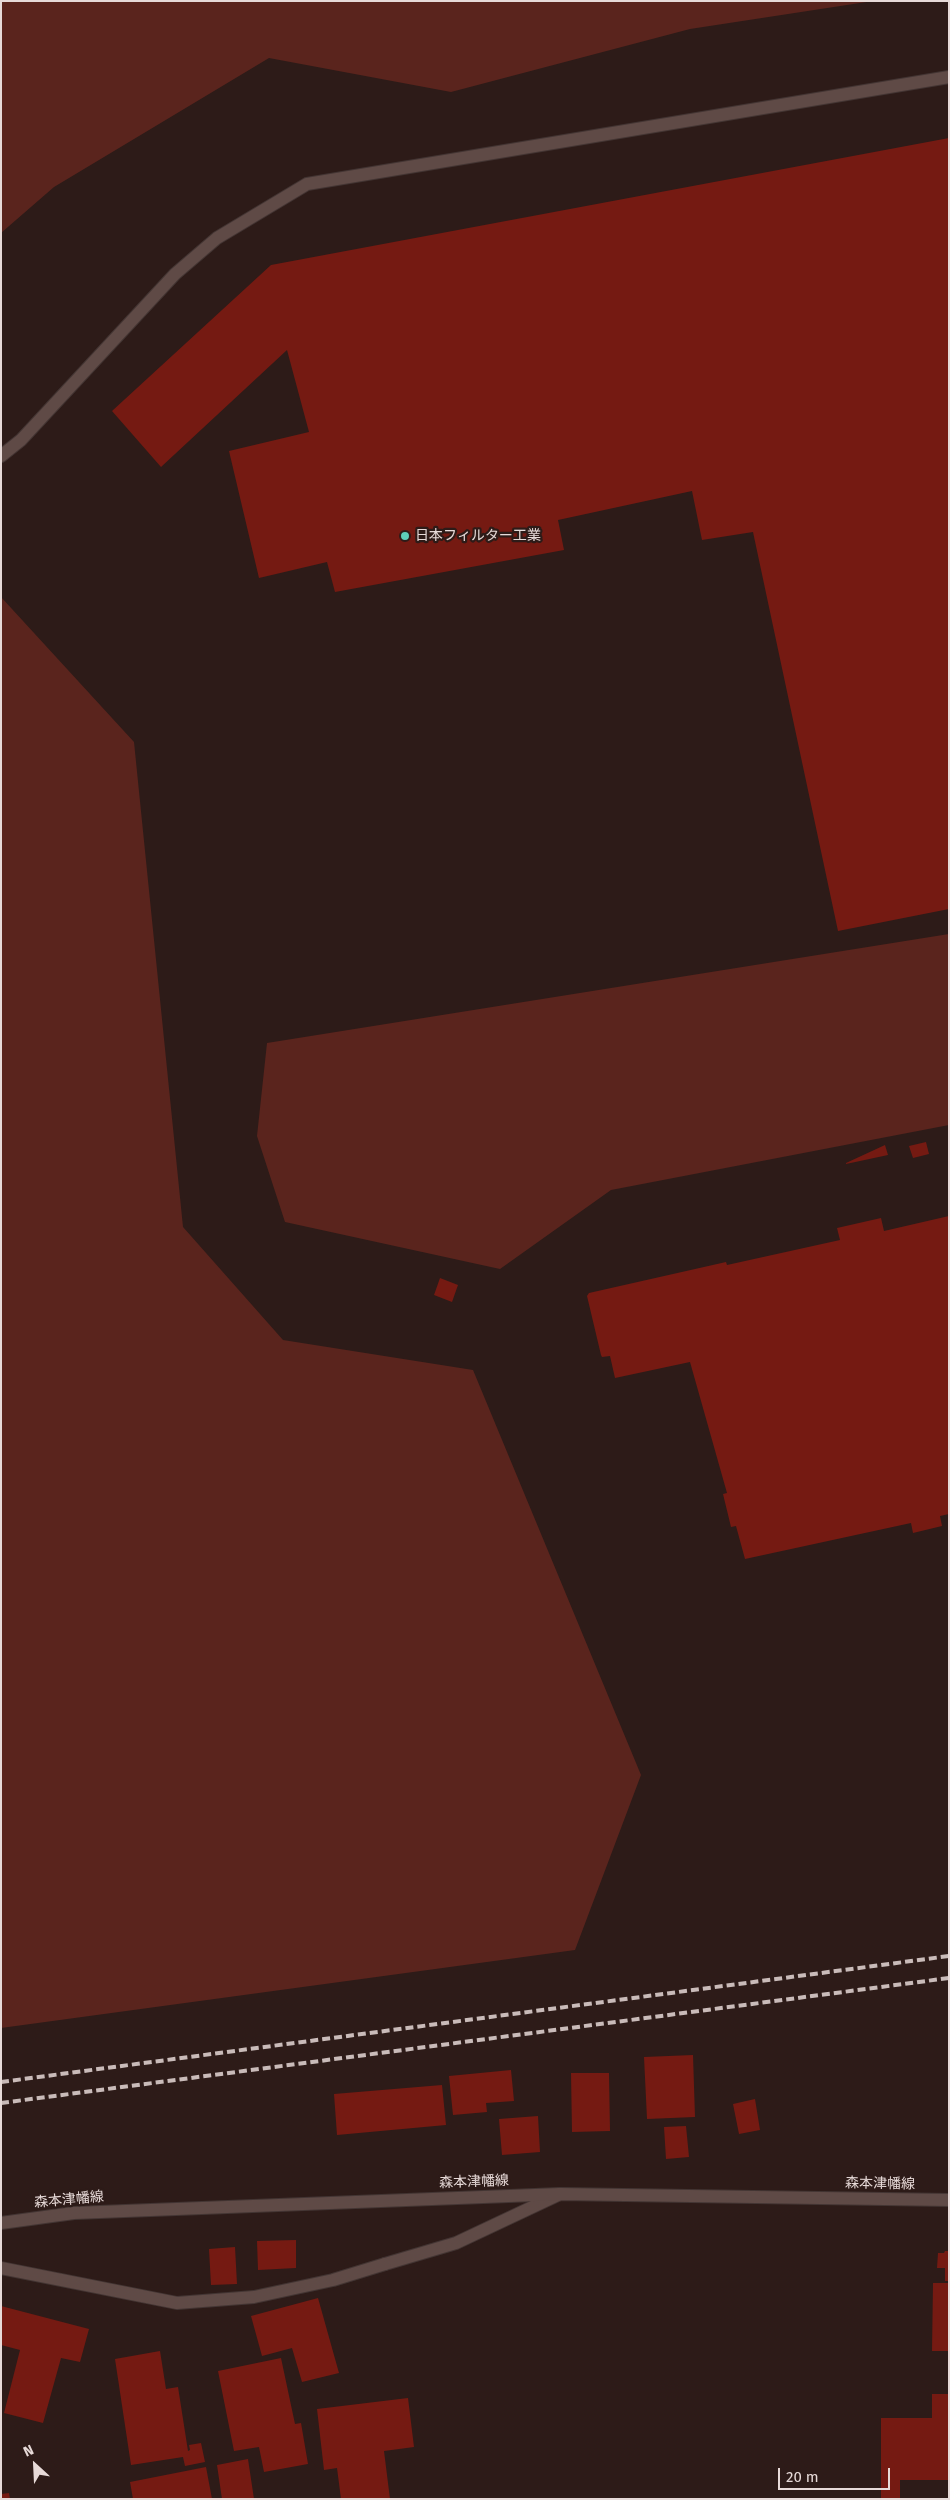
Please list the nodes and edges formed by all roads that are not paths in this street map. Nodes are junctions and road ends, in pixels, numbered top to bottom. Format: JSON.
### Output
{"nodes":[{"id":1,"x":949,"y":77,"type":"edge"},
{"id":2,"x":1,"y":456,"type":"edge"},
{"id":3,"x":560,"y":2194,"type":"junction"},
{"id":4,"x":949,"y":2200,"type":"edge"},
{"id":5,"x":1,"y":2222,"type":"edge"},
{"id":6,"x":1,"y":2268,"type":"edge"}],
"edges":[{"from":1,"to":2,"type":"street"},
{"from":3,"to":4,"type":"street","name":"森本津幡線"},
{"from":3,"to":5,"type":"street","name":"森本津幡線"},
{"from":3,"to":6,"type":"street"}]}
